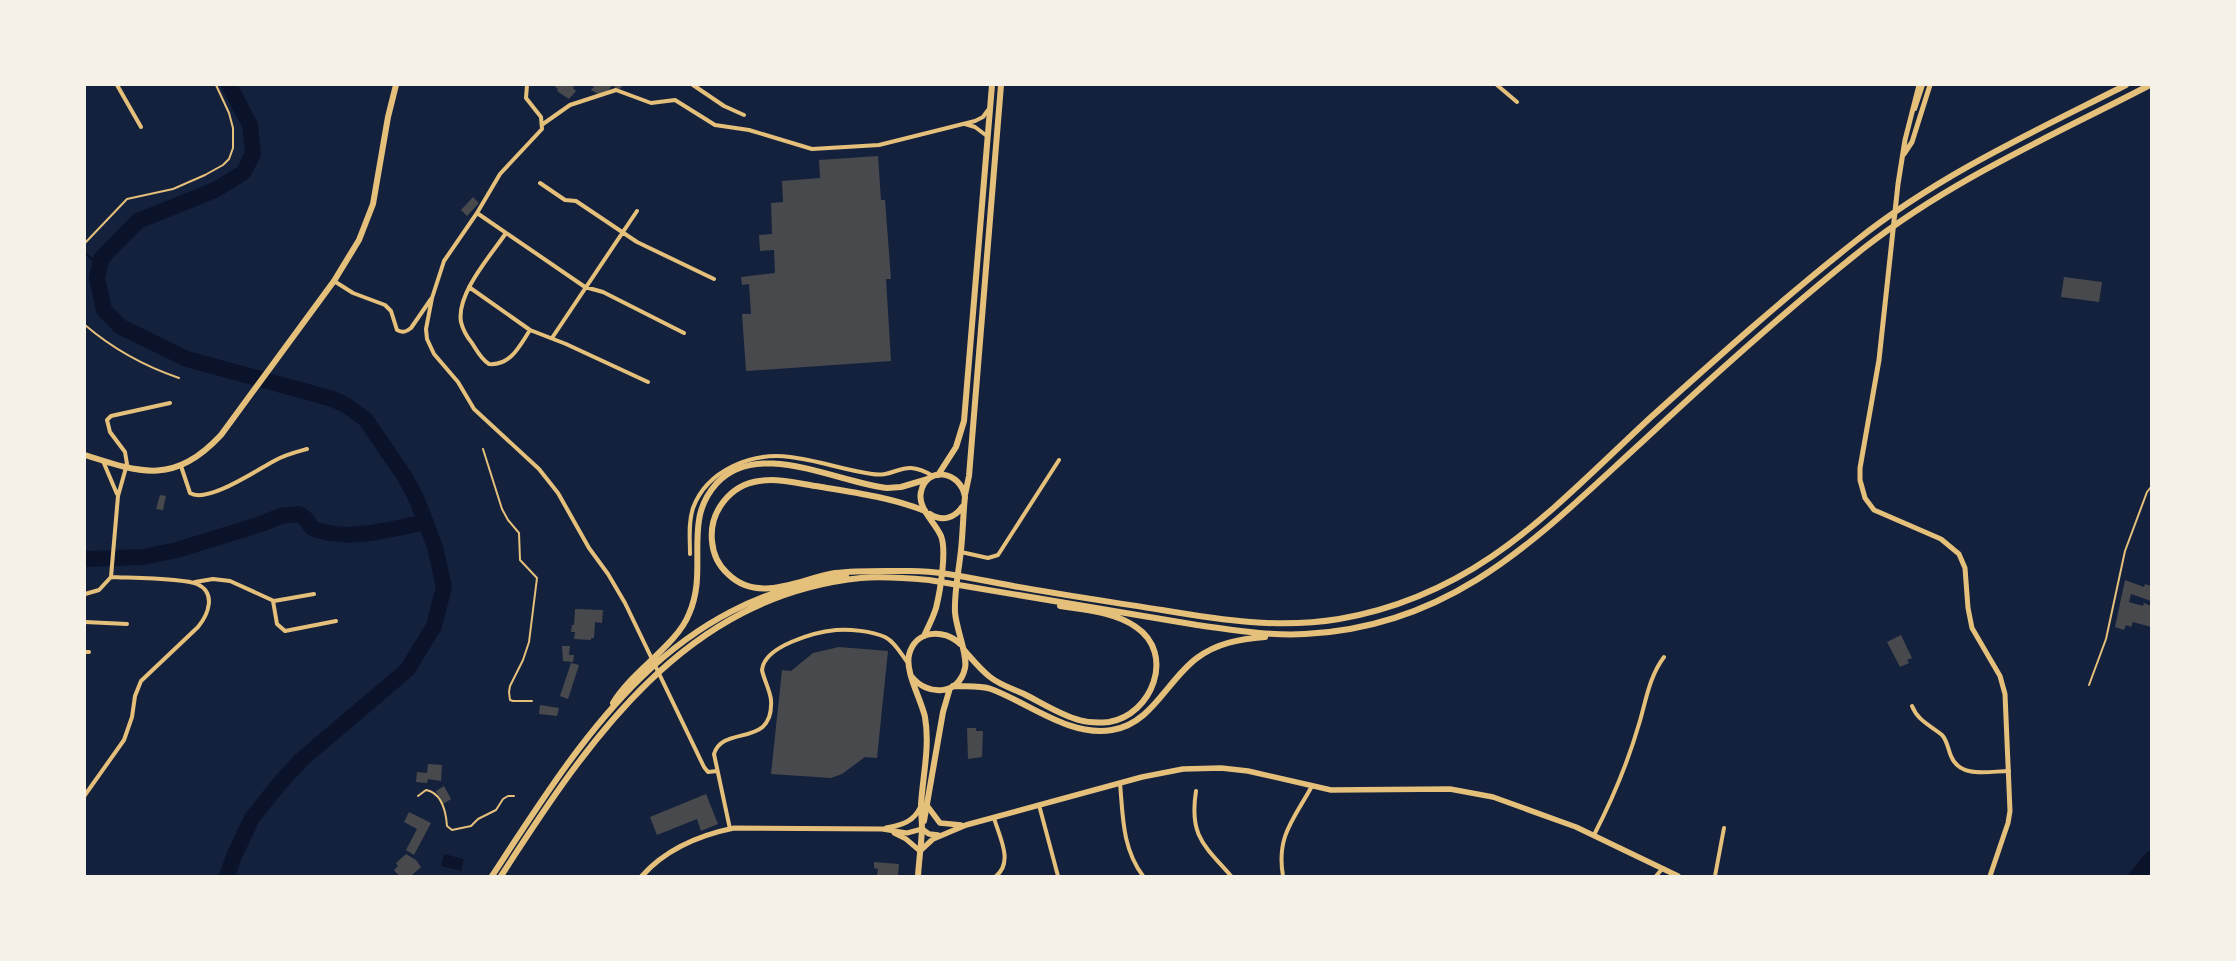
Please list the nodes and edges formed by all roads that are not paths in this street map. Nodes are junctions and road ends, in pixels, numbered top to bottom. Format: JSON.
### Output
{"nodes":[{"id":1,"x":117,"y":85,"type":"edge"},
{"id":2,"x":396,"y":85,"type":"edge"},
{"id":3,"x":527,"y":85,"type":"edge"},
{"id":4,"x":693,"y":85,"type":"edge"},
{"id":5,"x":992,"y":85,"type":"edge"},
{"id":6,"x":1001,"y":85,"type":"edge"},
{"id":7,"x":1497,"y":85,"type":"edge"},
{"id":8,"x":1919,"y":85,"type":"edge"},
{"id":9,"x":1928,"y":85,"type":"edge"},
{"id":10,"x":2126,"y":85,"type":"edge"},
{"id":11,"x":2150,"y":85,"type":"edge"},
{"id":12,"x":1517,"y":102,"type":"dead end"},
{"id":13,"x":990,"y":108,"type":"junction"},
{"id":14,"x":744,"y":115,"type":"dead end"},
{"id":15,"x":1911,"y":117,"type":"junction"},
{"id":16,"x":543,"y":124,"type":"junction"},
{"id":17,"x":961,"y":124,"type":"junction"},
{"id":18,"x":141,"y":127,"type":"dead end"},
{"id":19,"x":988,"y":137,"type":"junction"},
{"id":20,"x":1904,"y":154,"type":"junction"},
{"id":21,"x":540,"y":183,"type":"dead end"},
{"id":22,"x":637,"y":211,"type":"dead end"},
{"id":23,"x":477,"y":213,"type":"junction"},
{"id":24,"x":623,"y":232,"type":"junction"},
{"id":25,"x":506,"y":233,"type":"junction"},
{"id":26,"x":714,"y":279,"type":"dead end"},
{"id":27,"x":334,"y":281,"type":"junction"},
{"id":28,"x":469,"y":287,"type":"junction"},
{"id":29,"x":585,"y":287,"type":"junction"},
{"id":30,"x":432,"y":298,"type":"junction"},
{"id":31,"x":530,"y":330,"type":"junction"},
{"id":32,"x":684,"y":333,"type":"dead end"},
{"id":33,"x":552,"y":338,"type":"junction"},
{"id":34,"x":648,"y":382,"type":"dead end"},
{"id":35,"x":170,"y":403,"type":"dead end"},
{"id":36,"x":307,"y":449,"type":"dead end"},
{"id":37,"x":85,"y":455,"type":"edge"},
{"id":38,"x":103,"y":460,"type":"junction"},
{"id":39,"x":1059,"y":460,"type":"dead end"},
{"id":40,"x":181,"y":466,"type":"junction"},
{"id":41,"x":127,"y":467,"type":"junction"},
{"id":42,"x":933,"y":477,"type":"junction"},
{"id":43,"x":118,"y":496,"type":"junction"},
{"id":44,"x":965,"y":497,"type":"junction"},
{"id":45,"x":963,"y":506,"type":"junction"},
{"id":46,"x":927,"y":512,"type":"junction"},
{"id":47,"x":690,"y":554,"type":"dead end"},
{"id":48,"x":961,"y":555,"type":"junction"},
{"id":49,"x":894,"y":571,"type":"junction"},
{"id":50,"x":111,"y":577,"type":"junction"},
{"id":51,"x":192,"y":583,"type":"junction"},
{"id":52,"x":969,"y":586,"type":"junction"},
{"id":53,"x":85,"y":594,"type":"edge"},
{"id":54,"x":314,"y":594,"type":"dead end"},
{"id":55,"x":273,"y":601,"type":"junction"},
{"id":56,"x":336,"y":620,"type":"dead end"},
{"id":57,"x":85,"y":622,"type":"edge"},
{"id":58,"x":127,"y":624,"type":"dead end"},
{"id":59,"x":1285,"y":635,"type":"junction"},
{"id":60,"x":924,"y":636,"type":"junction"},
{"id":61,"x":962,"y":647,"type":"junction"},
{"id":62,"x":1664,"y":657,"type":"dead end"},
{"id":63,"x":908,"y":663,"type":"junction"},
{"id":64,"x":648,"y":666,"type":"junction"},
{"id":65,"x":912,"y":677,"type":"junction"},
{"id":66,"x":952,"y":687,"type":"junction"},
{"id":67,"x":1912,"y":706,"type":"dead end"},
{"id":68,"x":716,"y":771,"type":"junction"},
{"id":69,"x":2009,"y":771,"type":"junction"},
{"id":70,"x":1120,"y":783,"type":"junction"},
{"id":71,"x":1312,"y":786,"type":"junction"},
{"id":72,"x":1196,"y":791,"type":"dead end"},
{"id":73,"x":85,"y":796,"type":"edge"},
{"id":74,"x":1039,"y":805,"type":"junction"},
{"id":75,"x":924,"y":806,"type":"junction"},
{"id":76,"x":994,"y":818,"type":"junction"},
{"id":77,"x":966,"y":826,"type":"junction"},
{"id":78,"x":1724,"y":828,"type":"dead end"},
{"id":79,"x":730,"y":829,"type":"junction"},
{"id":80,"x":882,"y":829,"type":"junction"},
{"id":81,"x":922,"y":829,"type":"junction"},
{"id":82,"x":944,"y":834,"type":"junction"},
{"id":83,"x":1594,"y":835,"type":"junction"},
{"id":84,"x":920,"y":851,"type":"junction"},
{"id":85,"x":1663,"y":868,"type":"junction"},
{"id":86,"x":492,"y":876,"type":"edge"},
{"id":87,"x":501,"y":876,"type":"edge"},
{"id":88,"x":642,"y":876,"type":"edge"},
{"id":89,"x":918,"y":876,"type":"edge"},
{"id":90,"x":996,"y":876,"type":"edge"},
{"id":91,"x":1058,"y":876,"type":"edge"},
{"id":92,"x":1143,"y":876,"type":"edge"},
{"id":93,"x":1231,"y":876,"type":"edge"},
{"id":94,"x":1283,"y":876,"type":"edge"},
{"id":95,"x":1656,"y":876,"type":"edge"},
{"id":96,"x":1678,"y":876,"type":"edge"},
{"id":97,"x":1715,"y":876,"type":"edge"},
{"id":98,"x":1990,"y":876,"type":"edge"}],
"edges":[{"from":1,"to":18,"type":"street"},
{"from":2,"to":27,"type":"main road"},
{"from":3,"to":16,"type":"street"},
{"from":4,"to":14,"type":"street"},
{"from":5,"to":13,"type":"main road"},
{"from":6,"to":44,"type":"main road"},
{"from":7,"to":12,"type":"street"},
{"from":8,"to":15,"type":"street"},
{"from":9,"to":15,"type":"street"},
{"from":9,"to":20,"type":"street"},
{"from":10,"to":49,"type":"main road"},
{"from":11,"to":59,"type":"main road"},
{"from":13,"to":17,"type":"street"},
{"from":13,"to":19,"type":"main road"},
{"from":15,"to":20,"type":"street"},
{"from":16,"to":17,"type":"street"},
{"from":16,"to":23,"type":"street"},
{"from":17,"to":19,"type":"street"},
{"from":19,"to":42,"type":"main road"},
{"from":20,"to":69,"type":"street"},
{"from":21,"to":24,"type":"street"},
{"from":22,"to":24,"type":"street"},
{"from":23,"to":25,"type":"street"},
{"from":23,"to":30,"type":"street"},
{"from":24,"to":26,"type":"street"},
{"from":24,"to":29,"type":"street"},
{"from":25,"to":28,"type":"street"},
{"from":25,"to":29,"type":"street"},
{"from":27,"to":30,"type":"street"},
{"from":27,"to":40,"type":"main road"},
{"from":28,"to":31,"type":"street"},
{"from":28,"to":31,"type":"street"},
{"from":29,"to":32,"type":"street"},
{"from":29,"to":33,"type":"street"},
{"from":30,"to":68,"type":"street"},
{"from":31,"to":33,"type":"street"},
{"from":33,"to":34,"type":"street"},
{"from":35,"to":41,"type":"street"},
{"from":36,"to":40,"type":"street"},
{"from":37,"to":38,"type":"main road"},
{"from":38,"to":41,"type":"main road"},
{"from":38,"to":43,"type":"street"},
{"from":39,"to":48,"type":"street"},
{"from":40,"to":41,"type":"main road"},
{"from":41,"to":43,"type":"street"},
{"from":42,"to":44,"type":"main road"},
{"from":42,"to":46,"type":"main road"},
{"from":42,"to":47,"type":"street"},
{"from":42,"to":64,"type":"main road"},
{"from":43,"to":50,"type":"street"},
{"from":44,"to":45,"type":"main road"},
{"from":45,"to":46,"type":"main road"},
{"from":45,"to":48,"type":"main road"},
{"from":46,"to":49,"type":"main road"},
{"from":46,"to":60,"type":"main road"},
{"from":48,"to":61,"type":"main road"},
{"from":49,"to":64,"type":"main road"},
{"from":50,"to":51,"type":"street"},
{"from":50,"to":53,"type":"street"},
{"from":51,"to":55,"type":"street"},
{"from":51,"to":73,"type":"street"},
{"from":52,"to":59,"type":"main road"},
{"from":52,"to":61,"type":"main road"},
{"from":52,"to":87,"type":"main road"},
{"from":54,"to":55,"type":"street"},
{"from":55,"to":56,"type":"street"},
{"from":57,"to":58,"type":"street"},
{"from":59,"to":66,"type":"main road"},
{"from":60,"to":61,"type":"main road"},
{"from":60,"to":63,"type":"main road"},
{"from":61,"to":66,"type":"main road"},
{"from":62,"to":83,"type":"street"},
{"from":63,"to":65,"type":"main road"},
{"from":63,"to":68,"type":"street"},
{"from":64,"to":86,"type":"main road"},
{"from":65,"to":66,"type":"main road"},
{"from":65,"to":75,"type":"main road"},
{"from":66,"to":75,"type":"main road"},
{"from":67,"to":69,"type":"street"},
{"from":68,"to":79,"type":"street"},
{"from":69,"to":98,"type":"street"},
{"from":70,"to":71,"type":"main road"},
{"from":70,"to":74,"type":"main road"},
{"from":70,"to":92,"type":"street"},
{"from":71,"to":83,"type":"main road"},
{"from":71,"to":94,"type":"street"},
{"from":72,"to":93,"type":"street"},
{"from":74,"to":76,"type":"main road"},
{"from":74,"to":91,"type":"street"},
{"from":75,"to":77,"type":"main road"},
{"from":75,"to":80,"type":"street"},
{"from":75,"to":81,"type":"main road"},
{"from":76,"to":77,"type":"main road"},
{"from":76,"to":90,"type":"street"},
{"from":77,"to":82,"type":"main road"},
{"from":78,"to":97,"type":"street"},
{"from":79,"to":80,"type":"street"},
{"from":79,"to":88,"type":"street"},
{"from":80,"to":81,"type":"street"},
{"from":80,"to":84,"type":"street"},
{"from":81,"to":82,"type":"main road"},
{"from":81,"to":84,"type":"main road"},
{"from":82,"to":84,"type":"main road"},
{"from":83,"to":85,"type":"main road"},
{"from":84,"to":89,"type":"main road"},
{"from":85,"to":95,"type":"street"},
{"from":85,"to":96,"type":"main road"}]}
